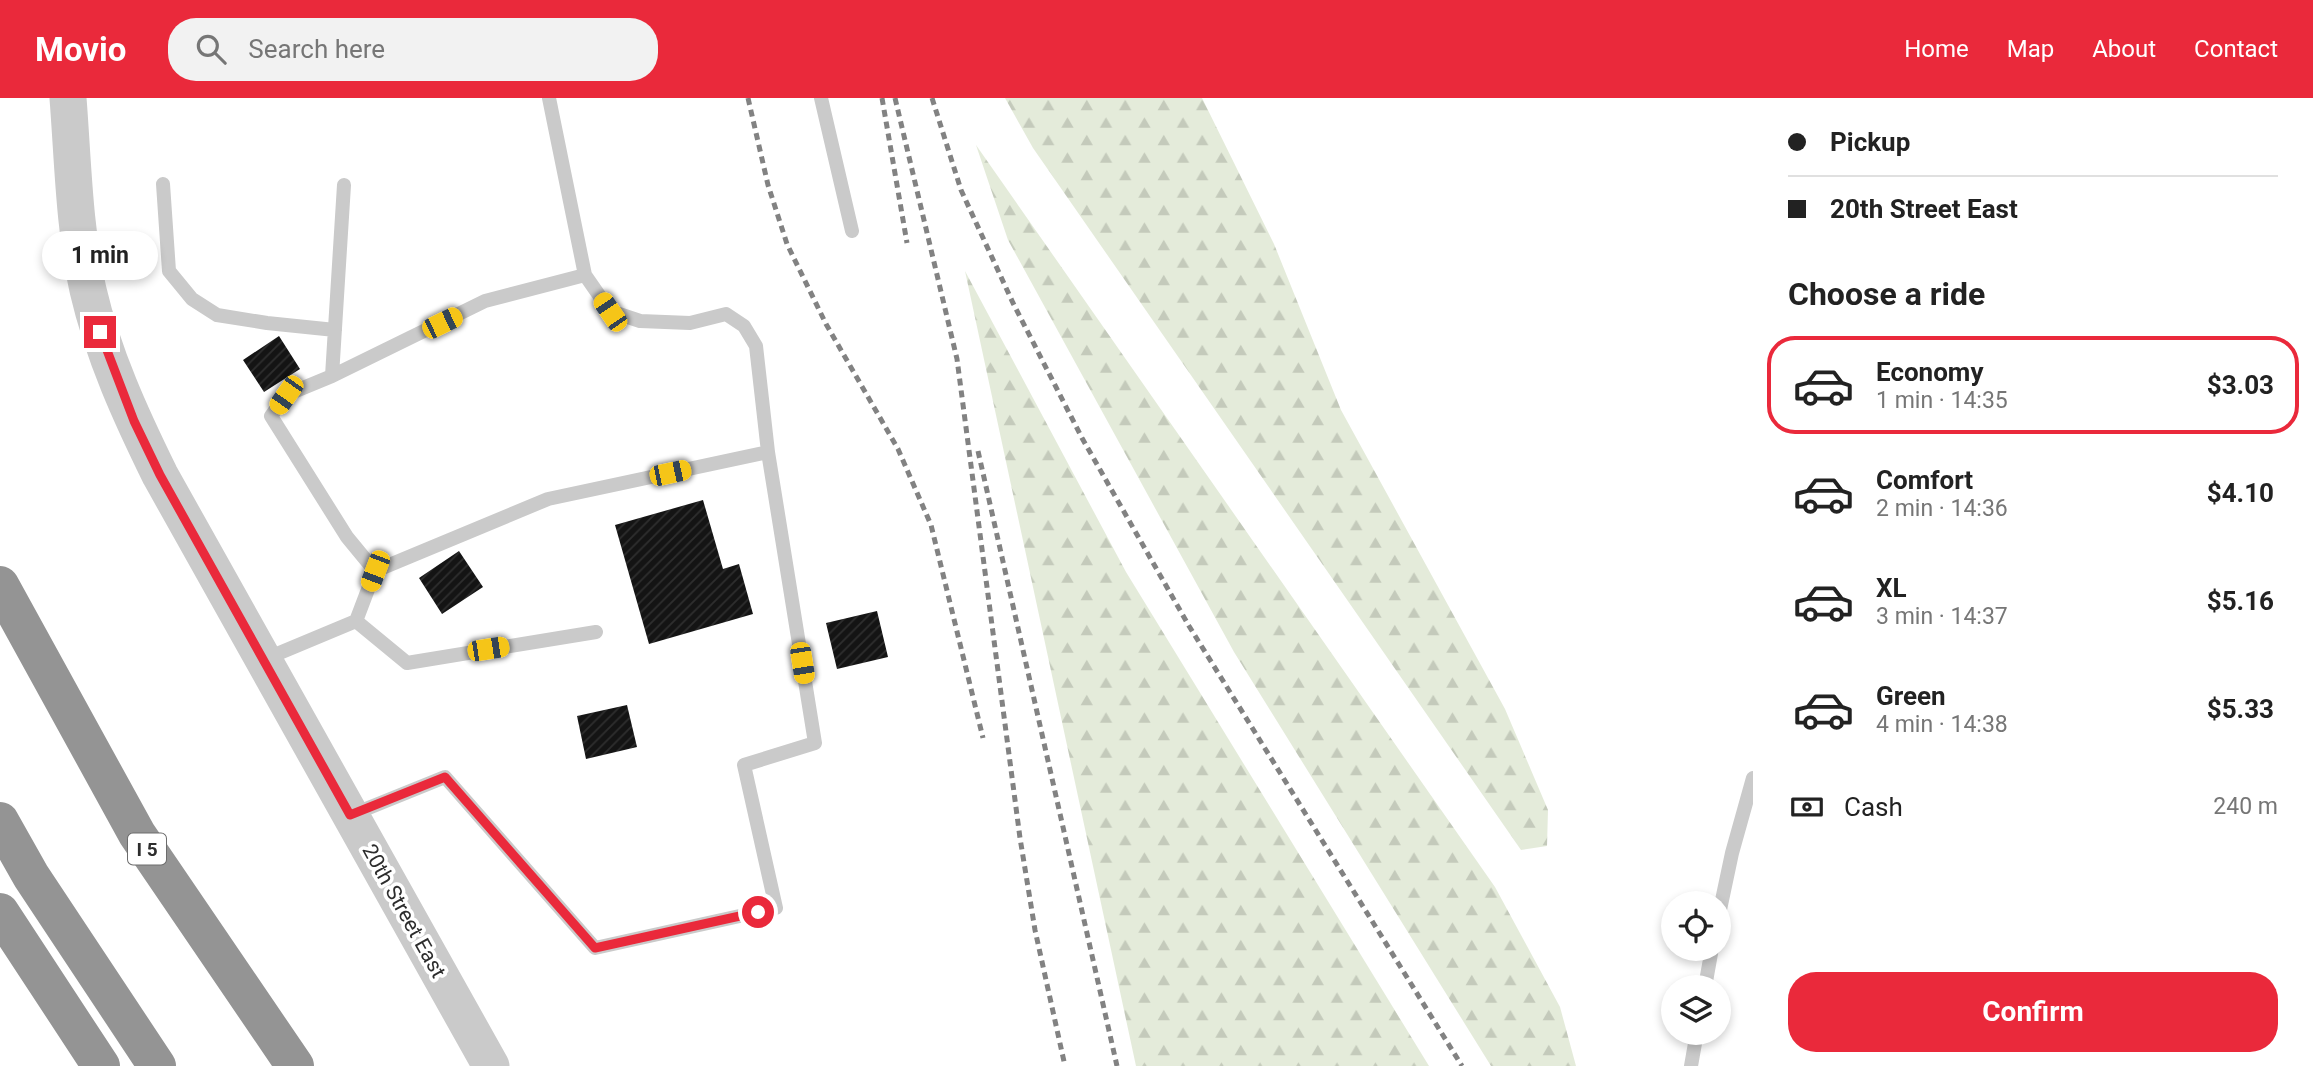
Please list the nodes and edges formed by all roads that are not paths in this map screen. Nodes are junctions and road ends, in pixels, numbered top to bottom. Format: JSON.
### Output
{"nodes":[{"id":1,"x":68,"y":98,"type":"edge"},
{"id":2,"x":549,"y":98,"type":"edge"},
{"id":3,"x":821,"y":98,"type":"edge"},
{"id":4,"x":163,"y":184,"type":"dead end"},
{"id":5,"x":344,"y":186,"type":"dead end"},
{"id":6,"x":852,"y":231,"type":"dead end"},
{"id":7,"x":585,"y":275,"type":"junction"},
{"id":8,"x":335,"y":330,"type":"junction"},
{"id":9,"x":332,"y":376,"type":"junction"},
{"id":10,"x":768,"y":452,"type":"junction"},
{"id":11,"x":375,"y":571,"type":"junction"},
{"id":12,"x":0,"y":584,"type":"edge"},
{"id":13,"x":356,"y":621,"type":"junction"},
{"id":14,"x":596,"y":632,"type":"dead end"},
{"id":15,"x":264,"y":659,"type":"junction"},
{"id":16,"x":1753,"y":778,"type":"edge"},
{"id":17,"x":350,"y":815,"type":"junction"},
{"id":18,"x":0,"y":821,"type":"edge"},
{"id":19,"x":1724,"y":891,"type":"edge"},
{"id":20,"x":0,"y":912,"type":"edge"},
{"id":21,"x":1694,"y":1045,"type":"edge"},
{"id":22,"x":101,"y":1066,"type":"edge"},
{"id":23,"x":157,"y":1066,"type":"edge"},
{"id":24,"x":295,"y":1066,"type":"edge"},
{"id":25,"x":491,"y":1066,"type":"edge"},
{"id":26,"x":1690,"y":1066,"type":"edge"}],
"edges":[{"from":1,"to":15,"type":"street","name":"20th Street East"},
{"from":2,"to":7,"type":"lane"},
{"from":3,"to":6,"type":"lane"},
{"from":4,"to":8,"type":"lane"},
{"from":5,"to":8,"type":"lane"},
{"from":7,"to":9,"type":"lane"},
{"from":7,"to":10,"type":"lane"},
{"from":8,"to":9,"type":"lane"},
{"from":9,"to":11,"type":"lane"},
{"from":10,"to":11,"type":"lane"},
{"from":10,"to":17,"type":"lane"},
{"from":11,"to":13,"type":"lane"},
{"from":12,"to":24,"type":"highway","number":"I 5"},
{"from":13,"to":14,"type":"lane"},
{"from":13,"to":15,"type":"lane"},
{"from":15,"to":17,"type":"street","name":"20th Street East"},
{"from":16,"to":19,"type":"lane"},
{"from":17,"to":25,"type":"street","name":"20th Street East"},
{"from":18,"to":23,"type":"highway"},
{"from":20,"to":22,"type":"highway"},
{"from":21,"to":26,"type":"lane"}]}
